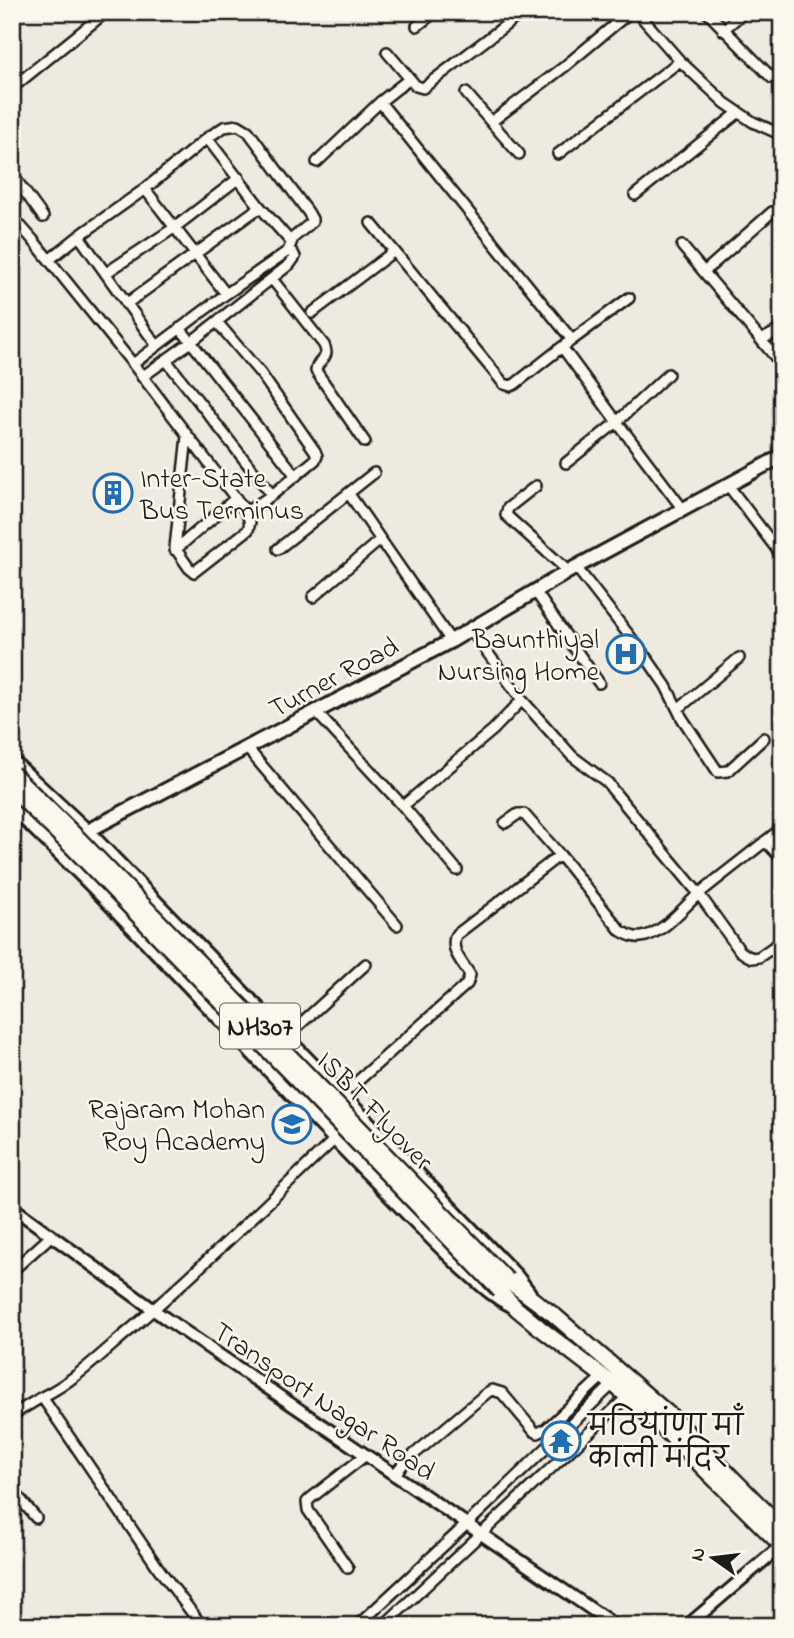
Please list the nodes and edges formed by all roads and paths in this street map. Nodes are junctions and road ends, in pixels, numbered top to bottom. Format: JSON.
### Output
{"nodes":[{"id":1,"x":106,"y":12,"type":"edge"},
{"id":2,"x":435,"y":12,"type":"edge"},
{"id":3,"x":523,"y":12,"type":"edge"},
{"id":4,"x":631,"y":12,"type":"edge"},
{"id":5,"x":637,"y":12,"type":"edge"},
{"id":6,"x":707,"y":12,"type":"edge"},
{"id":7,"x":744,"y":12,"type":"edge"},
{"id":8,"x":417,"y":26,"type":"dead end"},
{"id":9,"x":723,"y":30,"type":"junction"},
{"id":10,"x":387,"y":52,"type":"dead end"},
{"id":11,"x":680,"y":61,"type":"junction"},
{"id":12,"x":772,"y":78,"type":"dead end"},
{"id":13,"x":409,"y":79,"type":"junction"},
{"id":14,"x":12,"y":88,"type":"edge"},
{"id":15,"x":466,"y":93,"type":"dead end"},
{"id":16,"x":380,"y":102,"type":"junction"},
{"id":17,"x":738,"y":113,"type":"junction"},
{"id":18,"x":491,"y":122,"type":"junction"},
{"id":19,"x":782,"y":135,"type":"edge"},
{"id":20,"x":207,"y":138,"type":"junction"},
{"id":21,"x":519,"y":154,"type":"dead end"},
{"id":22,"x":558,"y":154,"type":"dead end"},
{"id":23,"x":317,"y":162,"type":"dead end"},
{"id":24,"x":12,"y":174,"type":"edge"},
{"id":25,"x":239,"y":178,"type":"junction"},
{"id":26,"x":145,"y":189,"type":"junction"},
{"id":27,"x":635,"y":195,"type":"dead end"},
{"id":28,"x":260,"y":207,"type":"junction"},
{"id":29,"x":772,"y":212,"type":"dead end"},
{"id":30,"x":12,"y":216,"type":"edge"},
{"id":31,"x":43,"y":217,"type":"dead end"},
{"id":32,"x":371,"y":223,"type":"dead end"},
{"id":33,"x":174,"y":228,"type":"junction"},
{"id":34,"x":79,"y":236,"type":"junction"},
{"id":35,"x":682,"y":246,"type":"dead end"},
{"id":36,"x":290,"y":247,"type":"junction"},
{"id":37,"x":393,"y":252,"type":"junction"},
{"id":38,"x":194,"y":254,"type":"junction"},
{"id":39,"x":48,"y":260,"type":"junction"},
{"id":40,"x":704,"y":272,"type":"junction"},
{"id":41,"x":106,"y":273,"type":"junction"},
{"id":42,"x":272,"y":279,"type":"junction"},
{"id":43,"x":230,"y":292,"type":"junction"},
{"id":44,"x":629,"y":298,"type":"dead end"},
{"id":45,"x":244,"y":301,"type":"junction"},
{"id":46,"x":126,"y":304,"type":"junction"},
{"id":47,"x":312,"y":313,"type":"dead end"},
{"id":48,"x":218,"y":322,"type":"junction"},
{"id":49,"x":180,"y":328,"type":"junction"},
{"id":50,"x":782,"y":329,"type":"edge"},
{"id":51,"x":572,"y":340,"type":"junction"},
{"id":52,"x":761,"y":340,"type":"junction"},
{"id":53,"x":191,"y":342,"type":"junction"},
{"id":54,"x":157,"y":346,"type":"junction"},
{"id":55,"x":562,"y":346,"type":"junction"},
{"id":56,"x":166,"y":360,"type":"junction"},
{"id":57,"x":133,"y":364,"type":"junction"},
{"id":58,"x":782,"y":365,"type":"edge"},
{"id":59,"x":668,"y":374,"type":"dead end"},
{"id":60,"x":142,"y":377,"type":"junction"},
{"id":61,"x":617,"y":422,"type":"junction"},
{"id":62,"x":187,"y":436,"type":"junction"},
{"id":63,"x":365,"y":442,"type":"dead end"},
{"id":64,"x":782,"y":456,"type":"edge"},
{"id":65,"x":566,"y":463,"type":"dead end"},
{"id":66,"x":374,"y":473,"type":"dead end"},
{"id":67,"x":296,"y":476,"type":"junction"},
{"id":68,"x":727,"y":484,"type":"junction"},
{"id":69,"x":536,"y":486,"type":"dead end"},
{"id":70,"x":349,"y":494,"type":"junction"},
{"id":71,"x":272,"y":495,"type":"junction"},
{"id":72,"x":236,"y":498,"type":"junction"},
{"id":73,"x":682,"y":508,"type":"junction"},
{"id":74,"x":246,"y":512,"type":"junction"},
{"id":75,"x":380,"y":540,"type":"junction"},
{"id":76,"x":176,"y":550,"type":"junction"},
{"id":77,"x":278,"y":550,"type":"dead end"},
{"id":78,"x":782,"y":556,"type":"edge"},
{"id":79,"x":572,"y":569,"type":"junction"},
{"id":80,"x":535,"y":591,"type":"junction"},
{"id":81,"x":313,"y":597,"type":"dead end"},
{"id":82,"x":471,"y":630,"type":"junction"},
{"id":83,"x":451,"y":641,"type":"junction"},
{"id":84,"x":739,"y":657,"type":"dead end"},
{"id":85,"x":599,"y":683,"type":"dead end"},
{"id":86,"x":522,"y":700,"type":"junction"},
{"id":87,"x":678,"y":709,"type":"junction"},
{"id":88,"x":316,"y":712,"type":"junction"},
{"id":89,"x":764,"y":738,"type":"dead end"},
{"id":90,"x":247,"y":748,"type":"junction"},
{"id":91,"x":12,"y":761,"type":"edge"},
{"id":92,"x":12,"y":773,"type":"edge"},
{"id":93,"x":12,"y":789,"type":"edge"},
{"id":94,"x":403,"y":806,"type":"junction"},
{"id":95,"x":12,"y":807,"type":"edge"},
{"id":96,"x":505,"y":823,"type":"dead end"},
{"id":97,"x":782,"y":828,"type":"edge"},
{"id":98,"x":88,"y":832,"type":"junction"},
{"id":99,"x":765,"y":841,"type":"junction"},
{"id":100,"x":59,"y":852,"type":"junction"},
{"id":101,"x":560,"y":855,"type":"junction"},
{"id":102,"x":782,"y":859,"type":"edge"},
{"id":103,"x":457,"y":870,"type":"dead end"},
{"id":104,"x":698,"y":894,"type":"junction"},
{"id":105,"x":397,"y":925,"type":"dead end"},
{"id":106,"x":782,"y":941,"type":"edge"},
{"id":107,"x":366,"y":964,"type":"dead end"},
{"id":108,"x":285,"y":1038,"type":"junction"},
{"id":109,"x":341,"y":1096,"type":"junction"},
{"id":110,"x":334,"y":1140,"type":"junction"},
{"id":111,"x":12,"y":1207,"type":"edge"},
{"id":112,"x":51,"y":1236,"type":"junction"},
{"id":113,"x":12,"y":1271,"type":"edge"},
{"id":114,"x":504,"y":1285,"type":"junction"},
{"id":115,"x":532,"y":1298,"type":"junction"},
{"id":116,"x":154,"y":1309,"type":"junction"},
{"id":117,"x":517,"y":1309,"type":"junction"},
{"id":118,"x":608,"y":1380,"type":"junction"},
{"id":119,"x":42,"y":1397,"type":"junction"},
{"id":120,"x":627,"y":1397,"type":"junction"},
{"id":121,"x":12,"y":1415,"type":"edge"},
{"id":122,"x":538,"y":1433,"type":"junction"},
{"id":123,"x":548,"y":1446,"type":"junction"},
{"id":124,"x":366,"y":1455,"type":"junction"},
{"id":125,"x":394,"y":1475,"type":"junction"},
{"id":126,"x":12,"y":1489,"type":"edge"},
{"id":127,"x":36,"y":1518,"type":"dead end"},
{"id":128,"x":467,"y":1524,"type":"junction"},
{"id":129,"x":782,"y":1528,"type":"edge"},
{"id":130,"x":481,"y":1534,"type":"junction"},
{"id":131,"x":782,"y":1545,"type":"edge"},
{"id":132,"x":348,"y":1568,"type":"dead end"},
{"id":133,"x":367,"y":1616,"type":"junction"},
{"id":134,"x":202,"y":1626,"type":"edge"},
{"id":135,"x":357,"y":1626,"type":"edge"},
{"id":136,"x":372,"y":1626,"type":"edge"},
{"id":137,"x":383,"y":1626,"type":"edge"},
{"id":138,"x":616,"y":1626,"type":"edge"},
{"id":139,"x":687,"y":1626,"type":"edge"}],
"edges":[{"from":1,"to":14,"type":"street"},
{"from":2,"to":8,"type":"street"},
{"from":3,"to":13,"type":"street"},
{"from":4,"to":18,"type":"street"},
{"from":5,"to":11,"type":"street"},
{"from":6,"to":9,"type":"street"},
{"from":7,"to":9,"type":"street"},
{"from":9,"to":12,"type":"street"},
{"from":10,"to":13,"type":"street"},
{"from":11,"to":17,"type":"street"},
{"from":11,"to":22,"type":"street"},
{"from":13,"to":16,"type":"street"},
{"from":15,"to":18,"type":"street"},
{"from":16,"to":23,"type":"street"},
{"from":16,"to":51,"type":"street"},
{"from":17,"to":19,"type":"street"},
{"from":17,"to":27,"type":"street"},
{"from":18,"to":21,"type":"street"},
{"from":20,"to":25,"type":"street"},
{"from":20,"to":26,"type":"street"},
{"from":20,"to":36,"type":"street"},
{"from":24,"to":31,"type":"street"},
{"from":25,"to":28,"type":"street"},
{"from":25,"to":33,"type":"street"},
{"from":26,"to":33,"type":"street"},
{"from":26,"to":34,"type":"street"},
{"from":28,"to":36,"type":"street"},
{"from":28,"to":38,"type":"street"},
{"from":29,"to":40,"type":"street"},
{"from":30,"to":39,"type":"street"},
{"from":32,"to":37,"type":"street"},
{"from":33,"to":38,"type":"street"},
{"from":33,"to":41,"type":"street"},
{"from":34,"to":39,"type":"street"},
{"from":34,"to":41,"type":"street"},
{"from":35,"to":40,"type":"street"},
{"from":36,"to":42,"type":"street"},
{"from":36,"to":43,"type":"street"},
{"from":37,"to":47,"type":"street"},
{"from":37,"to":55,"type":"street"},
{"from":38,"to":43,"type":"street"},
{"from":38,"to":46,"type":"street"},
{"from":39,"to":57,"type":"street"},
{"from":40,"to":52,"type":"street"},
{"from":41,"to":46,"type":"street"},
{"from":42,"to":45,"type":"street"},
{"from":42,"to":63,"type":"street"},
{"from":43,"to":45,"type":"street"},
{"from":43,"to":49,"type":"street"},
{"from":44,"to":51,"type":"street"},
{"from":45,"to":48,"type":"street"},
{"from":46,"to":54,"type":"street"},
{"from":48,"to":53,"type":"street"},
{"from":48,"to":67,"type":"street"},
{"from":49,"to":53,"type":"street"},
{"from":49,"to":54,"type":"street"},
{"from":50,"to":52,"type":"street"},
{"from":51,"to":55,"type":"street"},
{"from":52,"to":58,"type":"street"},
{"from":53,"to":56,"type":"street"},
{"from":53,"to":67,"type":"street"},
{"from":54,"to":57,"type":"street"},
{"from":55,"to":61,"type":"street"},
{"from":56,"to":60,"type":"street"},
{"from":56,"to":71,"type":"street"},
{"from":57,"to":60,"type":"street"},
{"from":59,"to":61,"type":"street"},
{"from":60,"to":62,"type":"street"},
{"from":61,"to":65,"type":"street"},
{"from":61,"to":73,"type":"street"},
{"from":62,"to":72,"type":"street"},
{"from":62,"to":76,"type":"street"},
{"from":64,"to":68,"type":"main road","name":"Turner Road"},
{"from":66,"to":70,"type":"street"},
{"from":67,"to":71,"type":"street"},
{"from":68,"to":73,"type":"main road","name":"Turner Road"},
{"from":68,"to":78,"type":"street"},
{"from":69,"to":79,"type":"street"},
{"from":70,"to":75,"type":"street"},
{"from":70,"to":77,"type":"street"},
{"from":71,"to":74,"type":"street"},
{"from":72,"to":74,"type":"street"},
{"from":72,"to":76,"type":"street"},
{"from":73,"to":79,"type":"main road","name":"Turner Road"},
{"from":74,"to":76,"type":"street"},
{"from":75,"to":81,"type":"street"},
{"from":75,"to":83,"type":"street"},
{"from":79,"to":80,"type":"main road","name":"Turner Road"},
{"from":79,"to":87,"type":"street"},
{"from":80,"to":82,"type":"main road","name":"Turner Road"},
{"from":80,"to":85,"type":"street"},
{"from":82,"to":83,"type":"main road","name":"Turner Road"},
{"from":82,"to":86,"type":"street"},
{"from":83,"to":88,"type":"main road","name":"Turner Road"},
{"from":84,"to":87,"type":"street"},
{"from":86,"to":94,"type":"street"},
{"from":86,"to":104,"type":"street"},
{"from":87,"to":89,"type":"street"},
{"from":88,"to":90,"type":"main road","name":"Turner Road"},
{"from":88,"to":94,"type":"street"},
{"from":90,"to":98,"type":"main road","name":"Turner Road"},
{"from":90,"to":105,"type":"street"},
{"from":91,"to":98,"type":"main road"},
{"from":92,"to":114,"type":"highway","name":"ISBT Flyover","number":"NH307","bridge":true},
{"from":93,"to":114,"type":"highway","name":"ISBT Flyover","number":"NH307","bridge":true},
{"from":94,"to":103,"type":"street"},
{"from":95,"to":100,"type":"main road"},
{"from":96,"to":101,"type":"street"},
{"from":97,"to":99,"type":"street"},
{"from":98,"to":100,"type":"main road","name":"Turner Road"},
{"from":98,"to":108,"type":"main road"},
{"from":99,"to":102,"type":"street"},
{"from":99,"to":104,"type":"street"},
{"from":100,"to":110,"type":"main road"},
{"from":101,"to":104,"type":"street"},
{"from":101,"to":109,"type":"street"},
{"from":104,"to":106,"type":"street"},
{"from":107,"to":108,"type":"street"},
{"from":108,"to":109,"type":"main road"},
{"from":109,"to":115,"type":"main road"},
{"from":110,"to":116,"type":"street"},
{"from":110,"to":117,"type":"main road"},
{"from":111,"to":112,"type":"street","name":"Transport Nagar Road"},
{"from":112,"to":113,"type":"street"},
{"from":112,"to":116,"type":"street","name":"Transport Nagar Road"},
{"from":114,"to":115,"type":"highway","name":"ISBT Flyover","number":"NH307"},
{"from":114,"to":117,"type":"highway","name":"ISBT Flyover","number":"NH307"},
{"from":115,"to":129,"type":"highway","number":"NH307"},
{"from":116,"to":119,"type":"street"},
{"from":116,"to":124,"type":"street","name":"Transport Nagar Road"},
{"from":117,"to":118,"type":"highway","number":"NH307"},
{"from":118,"to":120,"type":"highway","number":"NH307"},
{"from":118,"to":122,"type":"street"},
{"from":118,"to":123,"type":"street"},
{"from":119,"to":121,"type":"street"},
{"from":119,"to":134,"type":"street"},
{"from":120,"to":130,"type":"street"},
{"from":120,"to":131,"type":"highway","number":"NH307"},
{"from":122,"to":123,"type":"street"},
{"from":122,"to":125,"type":"street"},
{"from":123,"to":128,"type":"street"},
{"from":124,"to":125,"type":"street","name":"Transport Nagar Road"},
{"from":124,"to":132,"type":"street"},
{"from":125,"to":128,"type":"street","name":"Transport Nagar Road"},
{"from":126,"to":127,"type":"street"},
{"from":128,"to":130,"type":"street","name":"Transport Nagar Road"},
{"from":128,"to":133,"type":"street"},
{"from":130,"to":137,"type":"street"},
{"from":130,"to":138,"type":"street","name":"Transport Nagar Road"},
{"from":131,"to":139,"type":"street"},
{"from":133,"to":135,"type":"street"},
{"from":133,"to":136,"type":"street"}]}
